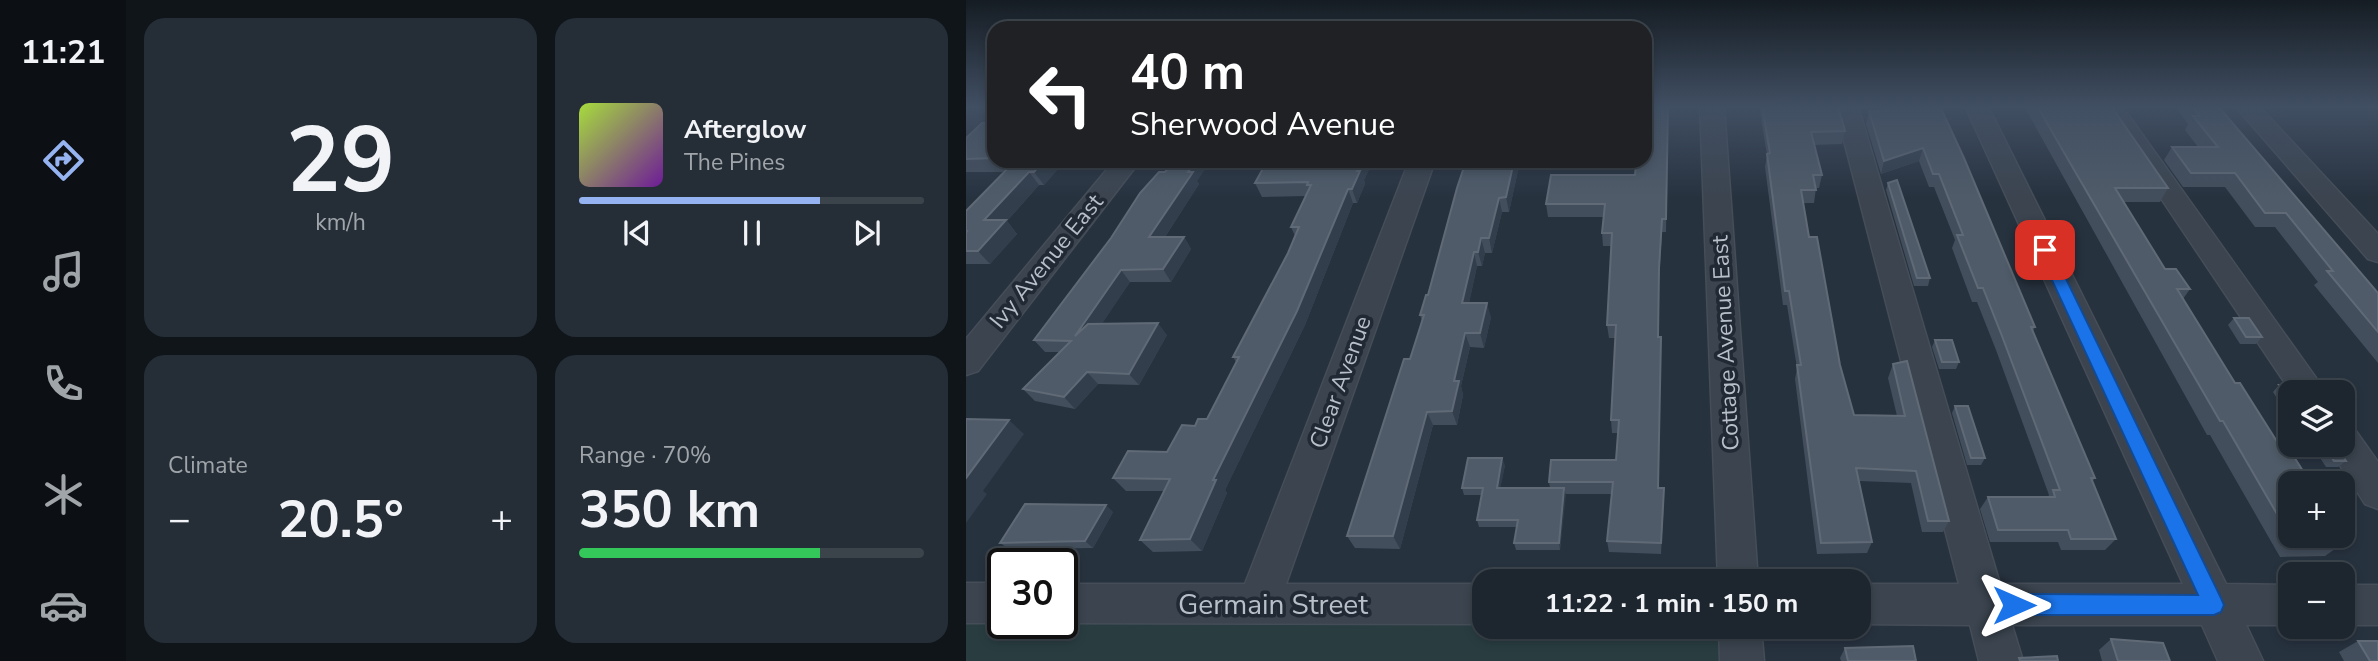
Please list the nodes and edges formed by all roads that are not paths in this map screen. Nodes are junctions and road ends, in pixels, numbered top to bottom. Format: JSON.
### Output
{"nodes":[{"id":1,"x":1714,"y":137,"type":"edge"},
{"id":2,"x":1855,"y":137,"type":"edge"},
{"id":3,"x":1991,"y":137,"type":"edge"},
{"id":4,"x":2131,"y":137,"type":"edge"},
{"id":5,"x":2274,"y":137,"type":"edge"},
{"id":6,"x":1121,"y":168,"type":"edge"},
{"id":7,"x":1419,"y":168,"type":"edge"},
{"id":8,"x":2378,"y":252,"type":"edge"},
{"id":9,"x":966,"y":362,"type":"edge"},
{"id":10,"x":2301,"y":380,"type":"edge"},
{"id":11,"x":2354,"y":457,"type":"edge"},
{"id":12,"x":2378,"y":492,"type":"edge"},
{"id":13,"x":1737,"y":569,"type":"edge"},
{"id":14,"x":966,"y":603,"type":"edge"},
{"id":15,"x":987,"y":603,"type":"edge"},
{"id":16,"x":1078,"y":604,"type":"edge"},
{"id":17,"x":1258,"y":604,"type":"junction"},
{"id":18,"x":1472,"y":604,"type":"edge"},
{"id":19,"x":1871,"y":604,"type":"edge"},
{"id":20,"x":1986,"y":605,"type":"junction"},
{"id":21,"x":2214,"y":605,"type":"junction"},
{"id":22,"x":2278,"y":605,"type":"edge"},
{"id":23,"x":2355,"y":605,"type":"edge"},
{"id":24,"x":2378,"y":605,"type":"edge"},
{"id":25,"x":1741,"y":639,"type":"edge"},
{"id":26,"x":1742,"y":661,"type":"edge"},
{"id":27,"x":2001,"y":661,"type":"edge"},
{"id":28,"x":2241,"y":661,"type":"edge"}],
"edges":[{"from":1,"to":13,"type":"street","name":"Cottage Avenue East"},
{"from":2,"to":20,"type":"street"},
{"from":3,"to":21,"type":"street"},
{"from":4,"to":10,"type":"street"},
{"from":5,"to":8,"type":"street"},
{"from":6,"to":9,"type":"street","name":"Ivy Avenue East"},
{"from":7,"to":17,"type":"street","name":"Clear Avenue"},
{"from":11,"to":12,"type":"street"},
{"from":14,"to":15,"type":"street"},
{"from":16,"to":17,"type":"street","name":"Germain Street"},
{"from":17,"to":18,"type":"street","name":"Germain Street"},
{"from":19,"to":20,"type":"street"},
{"from":20,"to":21,"type":"street"},
{"from":20,"to":27,"type":"street"},
{"from":21,"to":22,"type":"street"},
{"from":21,"to":28,"type":"street"},
{"from":23,"to":24,"type":"street"},
{"from":25,"to":26,"type":"street"}]}
